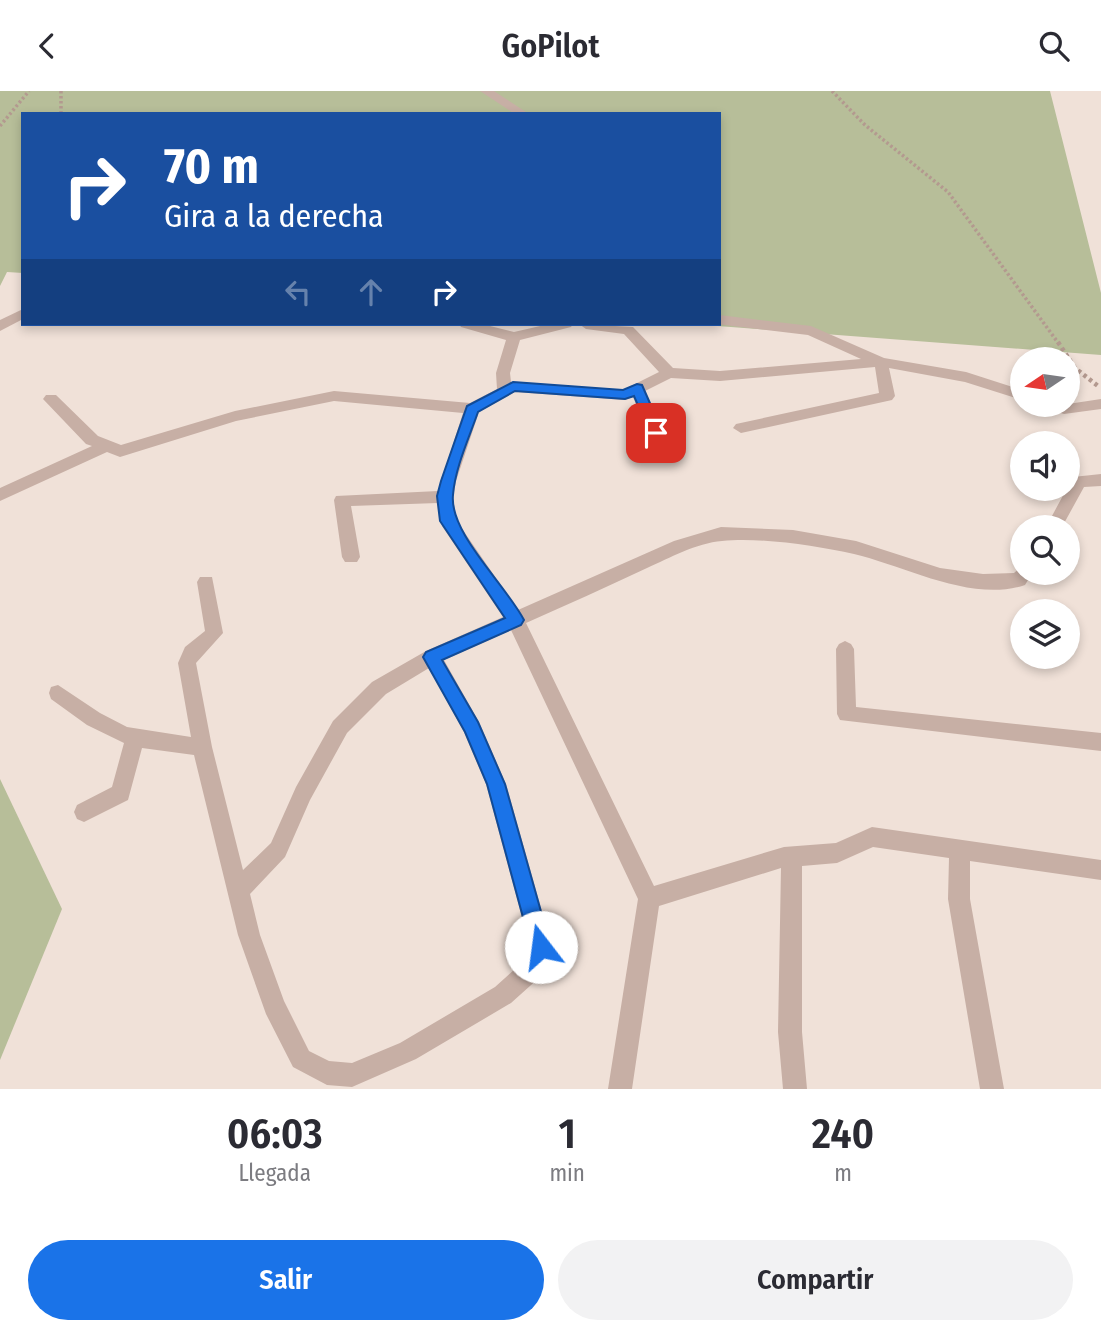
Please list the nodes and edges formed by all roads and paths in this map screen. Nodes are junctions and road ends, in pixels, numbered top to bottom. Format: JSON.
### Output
{"nodes":[{"id":1,"x":29,"y":91,"type":"edge"},
{"id":2,"x":61,"y":91,"type":"edge"},
{"id":3,"x":486,"y":91,"type":"edge"},
{"id":4,"x":832,"y":91,"type":"edge"},
{"id":5,"x":61,"y":112,"type":"edge"},
{"id":6,"x":520,"y":112,"type":"edge"},
{"id":7,"x":0,"y":126,"type":"edge"},
{"id":8,"x":21,"y":314,"type":"edge"},
{"id":9,"x":721,"y":320,"type":"edge"},
{"id":10,"x":0,"y":326,"type":"edge"},
{"id":11,"x":473,"y":326,"type":"edge"},
{"id":12,"x":559,"y":326,"type":"edge"},
{"id":13,"x":600,"y":326,"type":"edge"},
{"id":14,"x":514,"y":338,"type":"junction"},
{"id":15,"x":881,"y":362,"type":"junction"},
{"id":16,"x":669,"y":373,"type":"junction"},
{"id":17,"x":637,"y":389,"type":"junction"},
{"id":18,"x":1101,"y":389,"type":"edge"},
{"id":19,"x":505,"y":391,"type":"junction"},
{"id":20,"x":1010,"y":391,"type":"edge"},
{"id":21,"x":51,"y":399,"type":"dead end"},
{"id":22,"x":1101,"y":404,"type":"edge"},
{"id":23,"x":1080,"y":407,"type":"edge"},
{"id":24,"x":472,"y":409,"type":"junction"},
{"id":25,"x":741,"y":428,"type":"dead end"},
{"id":26,"x":656,"y":433,"type":"dead end"},
{"id":27,"x":106,"y":446,"type":"junction"},
{"id":28,"x":1101,"y":480,"type":"edge"},
{"id":29,"x":0,"y":495,"type":"edge"},
{"id":30,"x":445,"y":496,"type":"junction"},
{"id":31,"x":1061,"y":515,"type":"edge"},
{"id":32,"x":351,"y":557,"type":"dead end"},
{"id":33,"x":1010,"y":580,"type":"edge"},
{"id":34,"x":206,"y":582,"type":"dead end"},
{"id":35,"x":515,"y":620,"type":"junction"},
{"id":36,"x":845,"y":649,"type":"dead end"},
{"id":37,"x":432,"y":657,"type":"junction"},
{"id":38,"x":58,"y":693,"type":"dead end"},
{"id":39,"x":135,"y":738,"type":"junction"},
{"id":40,"x":1101,"y":742,"type":"edge"},
{"id":41,"x":202,"y":747,"type":"junction"},
{"id":42,"x":84,"y":813,"type":"dead end"},
{"id":43,"x":960,"y":850,"type":"junction"},
{"id":44,"x":792,"y":857,"type":"junction"},
{"id":45,"x":1101,"y":870,"type":"edge"},
{"id":46,"x":238,"y":891,"type":"junction"},
{"id":47,"x":649,"y":898,"type":"junction"},
{"id":48,"x":351,"y":1082,"type":"edge"},
{"id":49,"x":620,"y":1089,"type":"edge"},
{"id":50,"x":795,"y":1089,"type":"edge"},
{"id":51,"x":992,"y":1089,"type":"edge"}],
"edges":[{"from":1,"to":7,"type":"path"},
{"from":2,"to":5,"type":"path"},
{"from":3,"to":6,"type":"street"},
{"from":4,"to":18,"type":"path"},
{"from":8,"to":10,"type":"street"},
{"from":9,"to":15,"type":"street"},
{"from":11,"to":14,"type":"street"},
{"from":12,"to":14,"type":"street"},
{"from":13,"to":16,"type":"street"},
{"from":14,"to":19,"type":"street"},
{"from":15,"to":16,"type":"street"},
{"from":15,"to":20,"type":"street"},
{"from":15,"to":25,"type":"street"},
{"from":16,"to":17,"type":"street"},
{"from":17,"to":19,"type":"street"},
{"from":17,"to":26,"type":"street"},
{"from":19,"to":24,"type":"street"},
{"from":21,"to":27,"type":"street"},
{"from":22,"to":23,"type":"street"},
{"from":24,"to":27,"type":"street"},
{"from":24,"to":30,"type":"street"},
{"from":27,"to":29,"type":"street"},
{"from":28,"to":31,"type":"street"},
{"from":30,"to":32,"type":"street"},
{"from":30,"to":35,"type":"street"},
{"from":33,"to":35,"type":"street"},
{"from":34,"to":41,"type":"street"},
{"from":35,"to":37,"type":"street"},
{"from":35,"to":47,"type":"street"},
{"from":36,"to":40,"type":"street"},
{"from":37,"to":46,"type":"street"},
{"from":37,"to":48,"type":"street"},
{"from":38,"to":39,"type":"street"},
{"from":39,"to":41,"type":"street"},
{"from":39,"to":42,"type":"street"},
{"from":41,"to":46,"type":"street"},
{"from":43,"to":44,"type":"street"},
{"from":43,"to":45,"type":"street"},
{"from":43,"to":51,"type":"street"},
{"from":44,"to":47,"type":"street"},
{"from":44,"to":50,"type":"street"},
{"from":46,"to":48,"type":"street"},
{"from":47,"to":49,"type":"street"}]}
